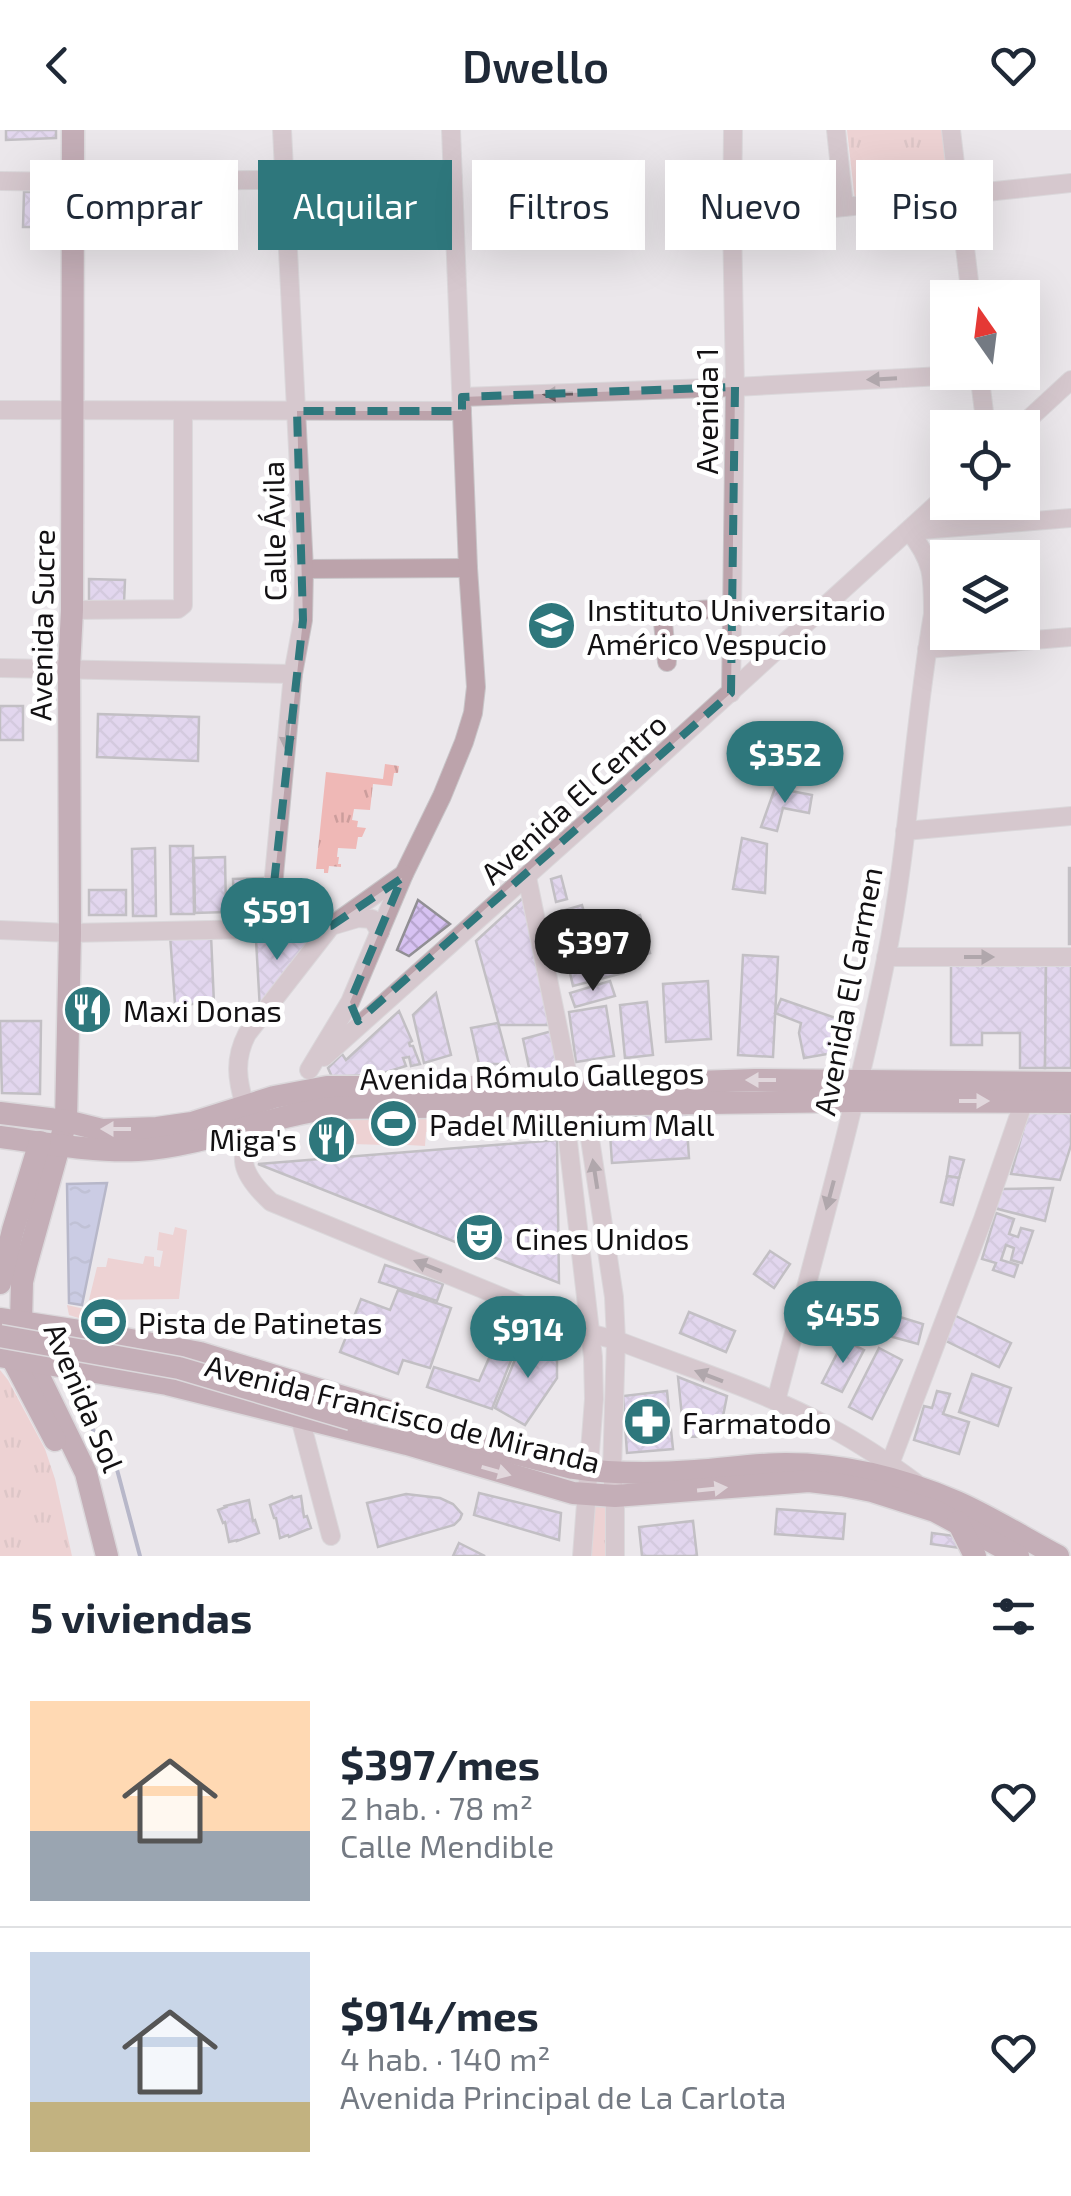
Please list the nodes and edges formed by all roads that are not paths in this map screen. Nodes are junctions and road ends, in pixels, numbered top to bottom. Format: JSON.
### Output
{"nodes":[{"id":1,"x":73,"y":130,"type":"edge"},
{"id":2,"x":282,"y":130,"type":"edge"},
{"id":3,"x":451,"y":130,"type":"edge"},
{"id":4,"x":733,"y":130,"type":"edge"},
{"id":5,"x":836,"y":130,"type":"edge"},
{"id":6,"x":951,"y":130,"type":"edge"},
{"id":7,"x":73,"y":160,"type":"edge"},
{"id":8,"x":283,"y":160,"type":"edge"},
{"id":9,"x":733,"y":160,"type":"edge"},
{"id":10,"x":954,"y":160,"type":"edge"},
{"id":11,"x":453,"y":178,"type":"joint"},
{"id":12,"x":0,"y":180,"type":"edge"},
{"id":13,"x":30,"y":181,"type":"edge"},
{"id":14,"x":1071,"y":183,"type":"edge"},
{"id":15,"x":993,"y":191,"type":"edge"},
{"id":16,"x":856,"y":205,"type":"edge"},
{"id":17,"x":844,"y":206,"type":"junction"},
{"id":18,"x":836,"y":207,"type":"edge"},
{"id":19,"x":73,"y":250,"type":"edge"},
{"id":20,"x":289,"y":250,"type":"edge"},
{"id":21,"x":733,"y":250,"type":"edge"},
{"id":22,"x":964,"y":250,"type":"edge"},
{"id":23,"x":968,"y":280,"type":"edge"},
{"id":24,"x":930,"y":376,"type":"edge"},
{"id":25,"x":1071,"y":380,"type":"edge"},
{"id":26,"x":735,"y":388,"type":"junction"},
{"id":27,"x":462,"y":404,"type":"junction"},
{"id":28,"x":73,"y":409,"type":"junction"},
{"id":29,"x":0,"y":410,"type":"edge"},
{"id":30,"x":183,"y":410,"type":"junction"},
{"id":31,"x":1038,"y":410,"type":"edge"},
{"id":32,"x":298,"y":411,"type":"junction"},
{"id":33,"x":930,"y":511,"type":"edge"},
{"id":34,"x":1071,"y":518,"type":"edge"},
{"id":35,"x":908,"y":531,"type":"junction"},
{"id":36,"x":468,"y":568,"type":"junction"},
{"id":37,"x":304,"y":569,"type":"junction"},
{"id":38,"x":732,"y":608,"type":"junction"},
{"id":39,"x":72,"y":610,"type":"junction"},
{"id":40,"x":1071,"y":636,"type":"edge"},
{"id":41,"x":926,"y":650,"type":"junction"},
{"id":42,"x":667,"y":662,"type":"dead end"},
{"id":43,"x":0,"y":668,"type":"edge"},
{"id":44,"x":69,"y":670,"type":"junction"},
{"id":45,"x":293,"y":674,"type":"junction"},
{"id":46,"x":731,"y":693,"type":"junction"},
{"id":47,"x":1071,"y":816,"type":"edge"},
{"id":48,"x":905,"y":831,"type":"junction"},
{"id":49,"x":404,"y":874,"type":"junction"},
{"id":50,"x":527,"y":876,"type":"junction"},
{"id":51,"x":330,"y":926,"type":"junction"},
{"id":52,"x":269,"y":929,"type":"junction"},
{"id":53,"x":0,"y":930,"type":"edge"},
{"id":54,"x":380,"y":932,"type":"junction"},
{"id":55,"x":70,"y":933,"type":"junction"},
{"id":56,"x":1071,"y":956,"type":"edge"},
{"id":57,"x":886,"y":957,"type":"junction"},
{"id":58,"x":350,"y":1002,"type":"junction"},
{"id":59,"x":366,"y":1018,"type":"junction"},
{"id":60,"x":341,"y":1032,"type":"junction"},
{"id":61,"x":1071,"y":1083,"type":"edge"},
{"id":62,"x":315,"y":1089,"type":"junction"},
{"id":63,"x":856,"y":1091,"type":"junction"},
{"id":64,"x":574,"y":1100,"type":"junction"},
{"id":65,"x":1024,"y":1101,"type":"junction"},
{"id":66,"x":1071,"y":1102,"type":"edge"},
{"id":67,"x":0,"y":1113,"type":"edge"},
{"id":68,"x":254,"y":1114,"type":"junction"},
{"id":69,"x":66,"y":1121,"type":"junction"},
{"id":70,"x":0,"y":1137,"type":"edge"},
{"id":71,"x":50,"y":1143,"type":"junction"},
{"id":72,"x":0,"y":1283,"type":"edge"},
{"id":73,"x":6,"y":1319,"type":"edge"},
{"id":74,"x":99,"y":1334,"type":"junction"},
{"id":75,"x":592,"y":1334,"type":"junction"},
{"id":76,"x":0,"y":1336,"type":"edge"},
{"id":77,"x":616,"y":1340,"type":"junction"},
{"id":78,"x":15,"y":1358,"type":"edge"},
{"id":79,"x":90,"y":1370,"type":"junction"},
{"id":80,"x":776,"y":1402,"type":"junction"},
{"id":81,"x":53,"y":1403,"type":"junction"},
{"id":82,"x":300,"y":1418,"type":"junction"},
{"id":83,"x":408,"y":1436,"type":"junction"},
{"id":84,"x":890,"y":1464,"type":"junction"},
{"id":85,"x":601,"y":1471,"type":"junction"},
{"id":86,"x":928,"y":1492,"type":"junction"},
{"id":87,"x":585,"y":1495,"type":"junction"},
{"id":88,"x":615,"y":1496,"type":"junction"},
{"id":89,"x":958,"y":1522,"type":"junction"},
{"id":90,"x":331,"y":1536,"type":"dead end"},
{"id":91,"x":1007,"y":1549,"type":"edge"},
{"id":92,"x":94,"y":1556,"type":"edge"},
{"id":93,"x":107,"y":1556,"type":"edge"},
{"id":94,"x":582,"y":1556,"type":"edge"},
{"id":95,"x":615,"y":1556,"type":"edge"},
{"id":96,"x":975,"y":1556,"type":"edge"},
{"id":97,"x":1058,"y":1556,"type":"edge"}],
"edges":[{"from":1,"to":7,"type":"main road","name":"Avenida Sucre"},
{"from":2,"to":8,"type":"street","name":"Calle Ávila"},
{"from":3,"to":11,"type":"street"},
{"from":4,"to":9,"type":"street","name":"Avenida 1"},
{"from":5,"to":17,"type":"street"},
{"from":6,"to":10,"type":"street"},
{"from":11,"to":27,"type":"street"},
{"from":12,"to":13,"type":"street"},
{"from":14,"to":15,"type":"street"},
{"from":16,"to":17,"type":"street"},
{"from":17,"to":18,"type":"street"},
{"from":19,"to":28,"type":"main road","name":"Avenida Sucre"},
{"from":20,"to":32,"type":"street","name":"Calle Ávila"},
{"from":21,"to":26,"type":"street","name":"Avenida 1"},
{"from":22,"to":23,"type":"street"},
{"from":24,"to":26,"type":"street","one_way":true},
{"from":25,"to":31,"type":"street"},
{"from":26,"to":27,"type":"street","one_way":true},
{"from":26,"to":38,"type":"street","name":"Avenida 1"},
{"from":27,"to":32,"type":"street"},
{"from":27,"to":36,"type":"street"},
{"from":28,"to":29,"type":"street"},
{"from":28,"to":30,"type":"street"},
{"from":28,"to":39,"type":"main road","name":"Avenida Sucre"},
{"from":30,"to":32,"type":"street"},
{"from":30,"to":39,"type":"street"},
{"from":32,"to":37,"type":"street","name":"Calle Ávila"},
{"from":33,"to":35,"type":"street","name":"Avenida El Centro"},
{"from":34,"to":35,"type":"street"},
{"from":35,"to":41,"type":"street","name":"Avenida El Carmen"},
{"from":35,"to":46,"type":"street","name":"Avenida El Centro"},
{"from":36,"to":37,"type":"street"},
{"from":36,"to":49,"type":"street"},
{"from":37,"to":45,"type":"street","name":"Calle Ávila"},
{"from":38,"to":42,"type":"street"},
{"from":38,"to":46,"type":"street","name":"Avenida 1"},
{"from":39,"to":44,"type":"main road","name":"Avenida Sucre"},
{"from":40,"to":41,"type":"street"},
{"from":41,"to":48,"type":"street","name":"Avenida El Carmen"},
{"from":43,"to":44,"type":"street"},
{"from":44,"to":45,"type":"street"},
{"from":44,"to":55,"type":"main road","name":"Avenida Sucre"},
{"from":45,"to":52,"type":"street","name":"Calle Ávila","one_way":true},
{"from":46,"to":50,"type":"street","name":"Avenida El Centro"},
{"from":47,"to":48,"type":"street"},
{"from":48,"to":57,"type":"street","name":"Avenida El Carmen"},
{"from":49,"to":51,"type":"street"},
{"from":49,"to":54,"type":"street"},
{"from":50,"to":59,"type":"street","name":"Avenida El Centro"},
{"from":50,"to":64,"type":"street"},
{"from":51,"to":52,"type":"street"},
{"from":51,"to":54,"type":"street"},
{"from":51,"to":68,"type":"street"},
{"from":52,"to":55,"type":"street"},
{"from":53,"to":55,"type":"street"},
{"from":54,"to":58,"type":"street"},
{"from":55,"to":69,"type":"main road","name":"Avenida Sucre"},
{"from":57,"to":56,"type":"street","one_way":true},
{"from":57,"to":63,"type":"street","name":"Avenida El Carmen"},
{"from":58,"to":59,"type":"street"},
{"from":58,"to":60,"type":"street"},
{"from":59,"to":60,"type":"street","name":"Avenida El Centro"},
{"from":60,"to":62,"type":"street"},
{"from":61,"to":63,"type":"main road","name":"Avenida Rómulo Gallegos"},
{"from":62,"to":64,"type":"main road","name":"Avenida Rómulo Gallegos"},
{"from":62,"to":68,"type":"main road","name":"Avenida Rómulo Gallegos"},
{"from":63,"to":64,"type":"main road","name":"Avenida Rómulo Gallegos"},
{"from":63,"to":65,"type":"main road","name":"Avenida Rómulo Gallegos","one_way":true},
{"from":63,"to":80,"type":"street","name":"Avenida El Carmen","one_way":true},
{"from":64,"to":75,"type":"street"},
{"from":77,"to":64,"type":"street","one_way":true},
{"from":65,"to":66,"type":"main road","name":"Avenida Rómulo Gallegos"},
{"from":65,"to":84,"type":"street"},
{"from":67,"to":69,"type":"main road","name":"Avenida Rómulo Gallegos"},
{"from":68,"to":69,"type":"main road","name":"Avenida Rómulo Gallegos","one_way":true},
{"from":68,"to":71,"type":"main road","name":"Avenida Rómulo Gallegos"},
{"from":75,"to":68,"type":"street","one_way":true},
{"from":69,"to":71,"type":"main road","name":"Avenida Sucre"},
{"from":70,"to":71,"type":"main road","name":"Avenida Rómulo Gallegos"},
{"from":71,"to":72,"type":"main road"},
{"from":71,"to":73,"type":"main road","name":"Avenida Sol"},
{"from":73,"to":74,"type":"main road","name":"Avenida Francisco de Miranda"},
{"from":73,"to":78,"type":"main road","name":"Avenida Sol"},
{"from":74,"to":79,"type":"main road"},
{"from":74,"to":83,"type":"main road","name":"Avenida Francisco de Miranda"},
{"from":75,"to":77,"type":"street"},
{"from":75,"to":85,"type":"street"},
{"from":76,"to":83,"type":"main road","bridge":true},
{"from":80,"to":77,"type":"street","one_way":true},
{"from":77,"to":85,"type":"street"},
{"from":78,"to":79,"type":"main road","name":"Avenida Francisco de Miranda"},
{"from":78,"to":81,"type":"main road","name":"Avenida Sol"},
{"from":78,"to":92,"type":"main road","name":"Avenida Sol"},
{"from":79,"to":81,"type":"main road"},
{"from":79,"to":82,"type":"main road","name":"Avenida Francisco de Miranda"},
{"from":80,"to":84,"type":"street"},
{"from":81,"to":93,"type":"main road","name":"Avenida Sol"},
{"from":82,"to":83,"type":"main road","name":"Avenida Francisco de Miranda"},
{"from":82,"to":90,"type":"street"},
{"from":83,"to":85,"type":"main road","name":"Avenida Francisco de Miranda"},
{"from":83,"to":87,"type":"main road","name":"Avenida Francisco de Miranda","one_way":true},
{"from":84,"to":86,"type":"street"},
{"from":85,"to":86,"type":"main road","name":"Avenida Francisco de Miranda"},
{"from":85,"to":87,"type":"street"},
{"from":85,"to":88,"type":"street"},
{"from":86,"to":91,"type":"main road","name":"Avenida Francisco de Miranda"},
{"from":87,"to":88,"type":"main road","name":"Avenida Francisco de Miranda"},
{"from":87,"to":94,"type":"street"},
{"from":88,"to":89,"type":"main road","name":"Avenida Francisco de Miranda","one_way":true},
{"from":88,"to":95,"type":"street"},
{"from":89,"to":91,"type":"main road","name":"Avenida Francisco de Miranda"},
{"from":89,"to":96,"type":"main road"},
{"from":91,"to":97,"type":"main road","name":"Avenida Francisco de Miranda"}]}
